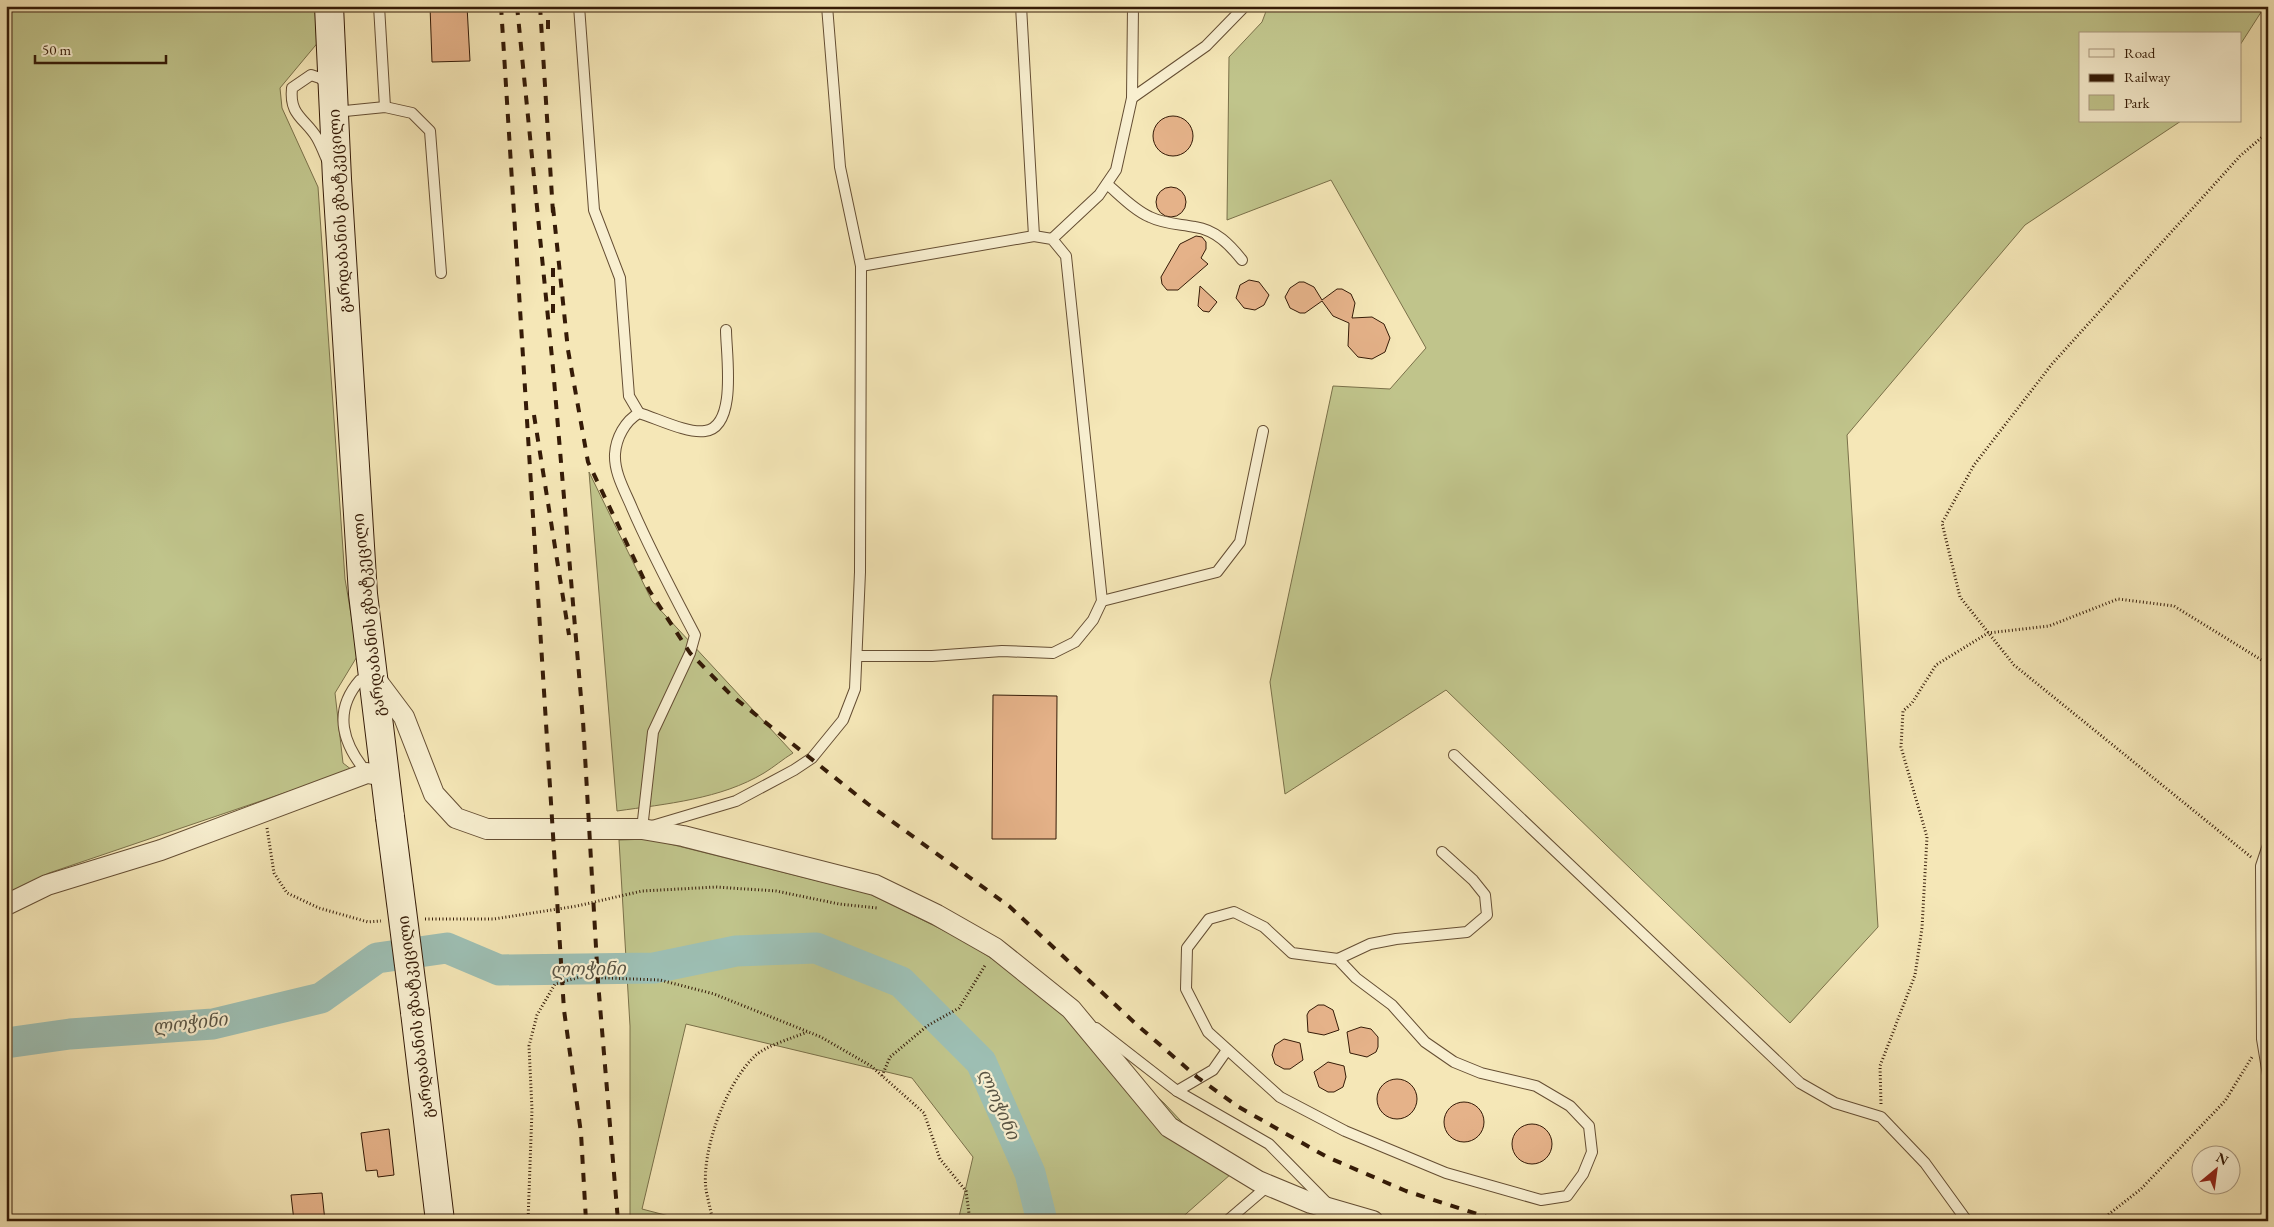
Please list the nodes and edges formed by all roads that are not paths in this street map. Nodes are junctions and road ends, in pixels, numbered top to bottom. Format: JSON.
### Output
{"nodes":[{"id":1,"x":329,"y":6,"type":"edge"},
{"id":2,"x":379,"y":6,"type":"edge"},
{"id":3,"x":579,"y":6,"type":"edge"},
{"id":4,"x":827,"y":6,"type":"edge"},
{"id":5,"x":1021,"y":6,"type":"edge"},
{"id":6,"x":1133,"y":6,"type":"edge"},
{"id":7,"x":1245,"y":6,"type":"edge"},
{"id":8,"x":1132,"y":98,"type":"junction"},
{"id":9,"x":333,"y":100,"type":"junction"},
{"id":10,"x":385,"y":107,"type":"junction"},
{"id":11,"x":337,"y":179,"type":"junction"},
{"id":12,"x":1106,"y":184,"type":"junction"},
{"id":13,"x":1034,"y":236,"type":"junction"},
{"id":14,"x":1052,"y":239,"type":"junction"},
{"id":15,"x":1242,"y":260,"type":"dead end"},
{"id":16,"x":861,"y":266,"type":"junction"},
{"id":17,"x":441,"y":273,"type":"dead end"},
{"id":18,"x":726,"y":330,"type":"dead end"},
{"id":19,"x":639,"y":413,"type":"junction"},
{"id":20,"x":1263,"y":432,"type":"dead end"},
{"id":21,"x":1102,"y":601,"type":"junction"},
{"id":22,"x":856,"y":656,"type":"junction"},
{"id":23,"x":374,"y":677,"type":"junction"},
{"id":24,"x":1454,"y":755,"type":"dead end"},
{"id":25,"x":376,"y":775,"type":"junction"},
{"id":26,"x":642,"y":829,"type":"junction"},
{"id":27,"x":2268,"y":845,"type":"edge"},
{"id":28,"x":1442,"y":852,"type":"dead end"},
{"id":29,"x":6,"y":905,"type":"edge"},
{"id":30,"x":1338,"y":959,"type":"junction"},
{"id":31,"x":1071,"y":1009,"type":"junction"},
{"id":32,"x":1227,"y":1050,"type":"junction"},
{"id":33,"x":2268,"y":1075,"type":"edge"},
{"id":34,"x":1177,"y":1091,"type":"junction"},
{"id":35,"x":1270,"y":1185,"type":"junction"},
{"id":36,"x":1334,"y":1210,"type":"junction"},
{"id":37,"x":440,"y":1221,"type":"edge"},
{"id":38,"x":1227,"y":1221,"type":"edge"},
{"id":39,"x":1373,"y":1221,"type":"edge"},
{"id":40,"x":1967,"y":1221,"type":"edge"}],
"edges":[{"from":1,"to":9,"type":"main road","name":"გარდაბანის გზატკეცილი"},
{"from":2,"to":10,"type":"lane"},
{"from":3,"to":19,"type":"lane"},
{"from":4,"to":16,"type":"lane"},
{"from":5,"to":13,"type":"lane"},
{"from":6,"to":8,"type":"lane"},
{"from":7,"to":8,"type":"lane"},
{"from":8,"to":12,"type":"lane"},
{"from":9,"to":10,"type":"lane"},
{"from":9,"to":11,"type":"main road","name":"გარდაბანის გზატკეცილი"},
{"from":9,"to":11,"type":"lane"},
{"from":10,"to":17,"type":"lane"},
{"from":11,"to":23,"type":"main road","name":"გარდაბანის გზატკეცილი"},
{"from":12,"to":14,"type":"lane"},
{"from":12,"to":15,"type":"lane"},
{"from":13,"to":14,"type":"lane"},
{"from":13,"to":16,"type":"lane"},
{"from":14,"to":21,"type":"lane"},
{"from":16,"to":22,"type":"lane"},
{"from":18,"to":19,"type":"lane"},
{"from":19,"to":26,"type":"lane"},
{"from":20,"to":21,"type":"lane"},
{"from":21,"to":22,"type":"lane"},
{"from":22,"to":26,"type":"lane"},
{"from":23,"to":25,"type":"main road","name":"გარდაბანის გზატკეცილი"},
{"from":23,"to":25,"type":"lane"},
{"from":23,"to":26,"type":"street"},
{"from":24,"to":40,"type":"lane"},
{"from":25,"to":29,"type":"street"},
{"from":25,"to":37,"type":"main road","name":"გარდაბანის გზატკეცილი","bridge":true},
{"from":26,"to":31,"type":"street"},
{"from":27,"to":33,"type":"lane"},
{"from":28,"to":30,"type":"lane"},
{"from":30,"to":32,"type":"lane"},
{"from":30,"to":32,"type":"lane"},
{"from":31,"to":34,"type":"lane"},
{"from":31,"to":35,"type":"street"},
{"from":32,"to":34,"type":"lane"},
{"from":34,"to":36,"type":"lane"},
{"from":35,"to":36,"type":"street"},
{"from":35,"to":38,"type":"lane"},
{"from":36,"to":39,"type":"street"}]}
